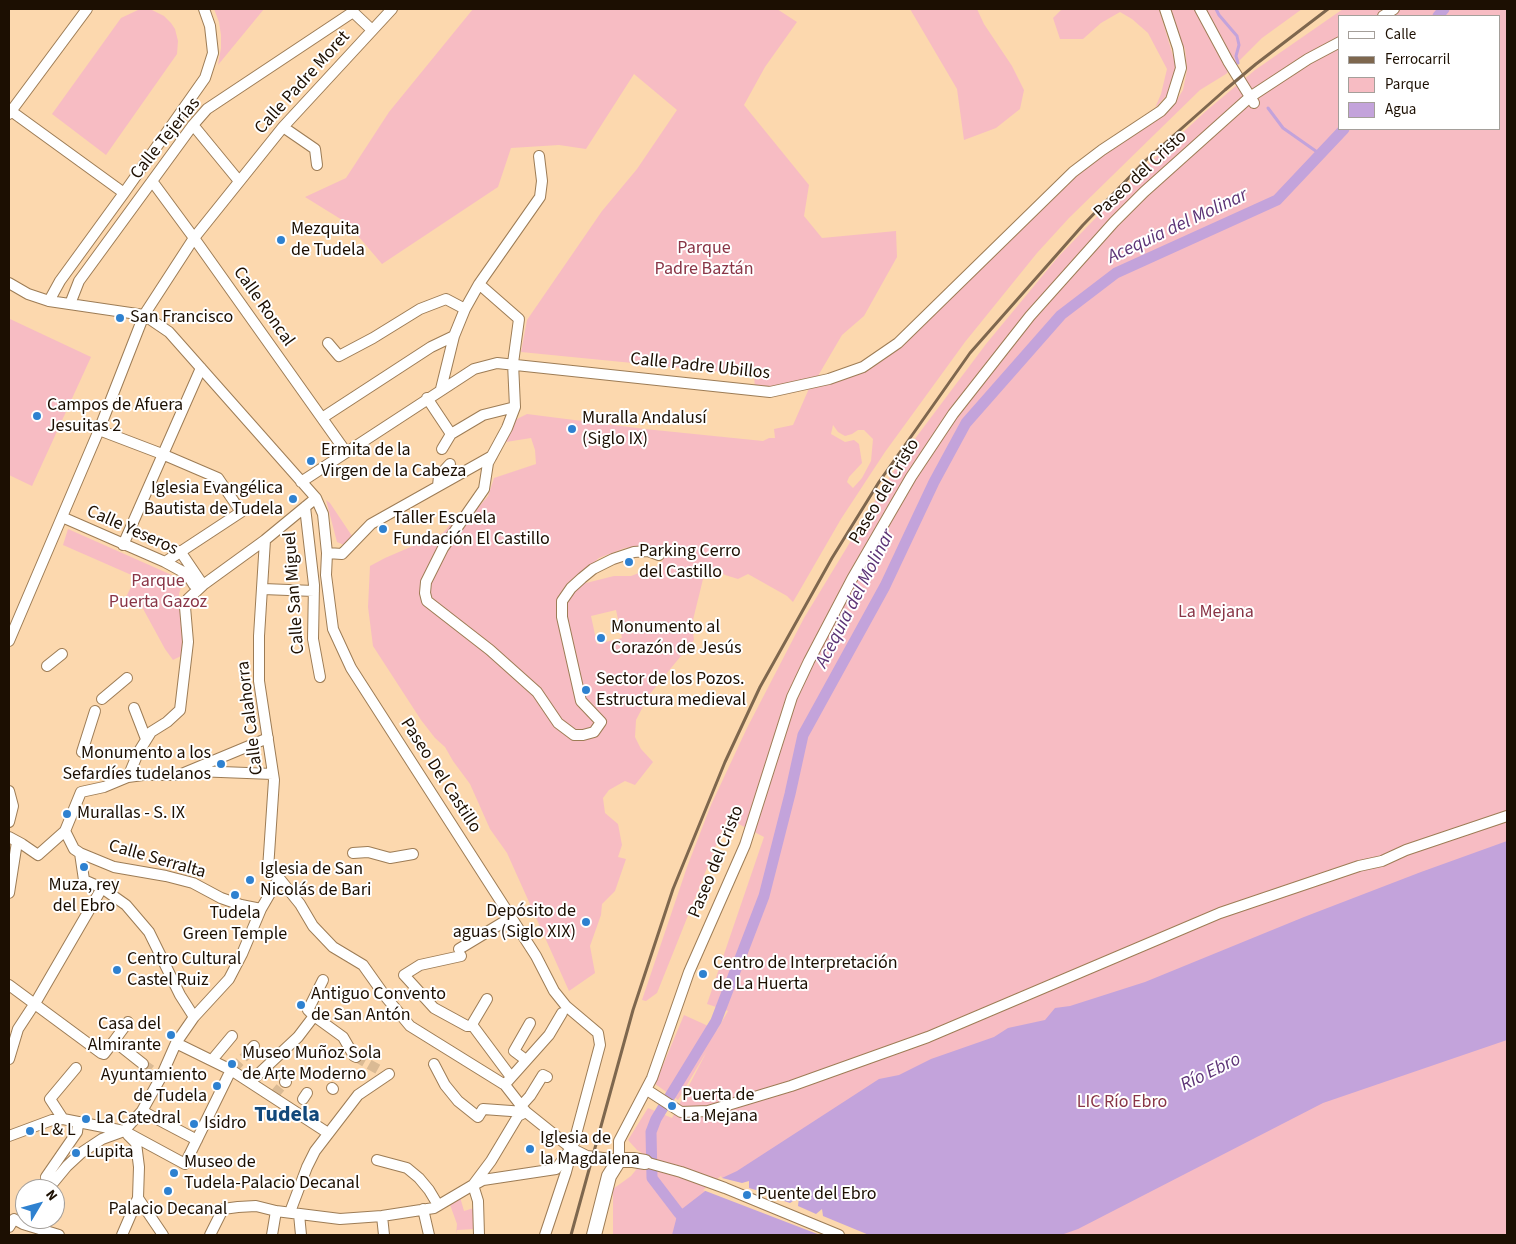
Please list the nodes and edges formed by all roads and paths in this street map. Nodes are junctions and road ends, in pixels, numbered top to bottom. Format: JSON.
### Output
{"nodes":[{"id":1,"x":87,"y":9,"type":"edge"},
{"id":2,"x":204,"y":9,"type":"edge"},
{"id":3,"x":392,"y":9,"type":"edge"},
{"id":4,"x":1165,"y":9,"type":"edge"},
{"id":5,"x":1200,"y":9,"type":"edge"},
{"id":6,"x":372,"y":30,"type":"junction"},
{"id":7,"x":1338,"y":43,"type":"edge"},
{"id":8,"x":1252,"y":100,"type":"junction"},
{"id":9,"x":10,"y":112,"type":"edge"},
{"id":10,"x":193,"y":125,"type":"junction"},
{"id":11,"x":283,"y":127,"type":"junction"},
{"id":12,"x":539,"y":156,"type":"dead end"},
{"id":13,"x":317,"y":166,"type":"dead end"},
{"id":14,"x":152,"y":181,"type":"junction"},
{"id":15,"x":239,"y":181,"type":"junction"},
{"id":16,"x":124,"y":193,"type":"junction"},
{"id":17,"x":194,"y":238,"type":"junction"},
{"id":18,"x":9,"y":283,"type":"edge"},
{"id":19,"x":479,"y":284,"type":"junction"},
{"id":20,"x":49,"y":301,"type":"junction"},
{"id":21,"x":70,"y":304,"type":"junction"},
{"id":22,"x":465,"y":309,"type":"junction"},
{"id":23,"x":144,"y":315,"type":"junction"},
{"id":24,"x":454,"y":336,"type":"junction"},
{"id":25,"x":328,"y":343,"type":"dead end"},
{"id":26,"x":514,"y":363,"type":"junction"},
{"id":27,"x":201,"y":368,"type":"junction"},
{"id":28,"x":441,"y":389,"type":"junction"},
{"id":29,"x":428,"y":398,"type":"junction"},
{"id":30,"x":515,"y":407,"type":"junction"},
{"id":31,"x":322,"y":418,"type":"junction"},
{"id":32,"x":99,"y":430,"type":"junction"},
{"id":33,"x":451,"y":434,"type":"junction"},
{"id":34,"x":442,"y":449,"type":"dead end"},
{"id":35,"x":346,"y":452,"type":"junction"},
{"id":36,"x":162,"y":454,"type":"junction"},
{"id":37,"x":492,"y":455,"type":"junction"},
{"id":38,"x":450,"y":464,"type":"dead end"},
{"id":39,"x":301,"y":482,"type":"junction"},
{"id":40,"x":438,"y":486,"type":"junction"},
{"id":41,"x":316,"y":498,"type":"junction"},
{"id":42,"x":305,"y":506,"type":"junction"},
{"id":43,"x":62,"y":518,"type":"junction"},
{"id":44,"x":265,"y":540,"type":"junction"},
{"id":45,"x":123,"y":545,"type":"junction"},
{"id":46,"x":180,"y":551,"type":"junction"},
{"id":47,"x":327,"y":553,"type":"junction"},
{"id":48,"x":660,"y":555,"type":"dead end"},
{"id":49,"x":165,"y":562,"type":"junction"},
{"id":50,"x":203,"y":585,"type":"junction"},
{"id":51,"x":263,"y":589,"type":"junction"},
{"id":52,"x":314,"y":591,"type":"junction"},
{"id":53,"x":9,"y":641,"type":"edge"},
{"id":54,"x":62,"y":654,"type":"dead end"},
{"id":55,"x":47,"y":666,"type":"dead end"},
{"id":56,"x":320,"y":677,"type":"dead end"},
{"id":57,"x":127,"y":678,"type":"dead end"},
{"id":58,"x":102,"y":700,"type":"dead end"},
{"id":59,"x":134,"y":708,"type":"dead end"},
{"id":60,"x":95,"y":711,"type":"dead end"},
{"id":61,"x":146,"y":738,"type":"junction"},
{"id":62,"x":268,"y":738,"type":"junction"},
{"id":63,"x":82,"y":752,"type":"dead end"},
{"id":64,"x":192,"y":770,"type":"junction"},
{"id":65,"x":128,"y":777,"type":"junction"},
{"id":66,"x":274,"y":779,"type":"junction"},
{"id":67,"x":9,"y":789,"type":"edge"},
{"id":68,"x":1507,"y":816,"type":"edge"},
{"id":69,"x":9,"y":822,"type":"edge"},
{"id":70,"x":65,"y":830,"type":"junction"},
{"id":71,"x":13,"y":840,"type":"edge"},
{"id":72,"x":77,"y":851,"type":"junction"},
{"id":73,"x":353,"y":853,"type":"dead end"},
{"id":74,"x":413,"y":854,"type":"dead end"},
{"id":75,"x":279,"y":878,"type":"junction"},
{"id":76,"x":102,"y":888,"type":"junction"},
{"id":77,"x":9,"y":893,"type":"edge"},
{"id":78,"x":261,"y":909,"type":"junction"},
{"id":79,"x":507,"y":920,"type":"dead end"},
{"id":80,"x":323,"y":980,"type":"dead end"},
{"id":81,"x":9,"y":985,"type":"edge"},
{"id":82,"x":487,"y":999,"type":"dead end"},
{"id":83,"x":35,"y":1003,"type":"junction"},
{"id":84,"x":562,"y":1013,"type":"dead end"},
{"id":85,"x":314,"y":1016,"type":"junction"},
{"id":86,"x":194,"y":1017,"type":"junction"},
{"id":87,"x":128,"y":1022,"type":"dead end"},
{"id":88,"x":530,"y":1023,"type":"dead end"},
{"id":89,"x":471,"y":1026,"type":"junction"},
{"id":90,"x":232,"y":1036,"type":"dead end"},
{"id":91,"x":114,"y":1041,"type":"junction"},
{"id":92,"x":176,"y":1043,"type":"junction"},
{"id":93,"x":9,"y":1055,"type":"edge"},
{"id":94,"x":212,"y":1060,"type":"junction"},
{"id":95,"x":526,"y":1060,"type":"junction"},
{"id":96,"x":358,"y":1061,"type":"tunnel mouth"},
{"id":97,"x":143,"y":1064,"type":"tunnel mouth"},
{"id":98,"x":434,"y":1064,"type":"dead end"},
{"id":99,"x":76,"y":1068,"type":"dead end"},
{"id":100,"x":232,"y":1069,"type":"junction"},
{"id":101,"x":385,"y":1072,"type":"dead end"},
{"id":102,"x":547,"y":1077,"type":"dead end"},
{"id":103,"x":508,"y":1081,"type":"junction"},
{"id":104,"x":250,"y":1082,"type":"junction"},
{"id":105,"x":647,"y":1090,"type":"junction"},
{"id":106,"x":524,"y":1109,"type":"junction"},
{"id":107,"x":142,"y":1111,"type":"junction"},
{"id":108,"x":63,"y":1119,"type":"junction"},
{"id":109,"x":80,"y":1122,"type":"junction"},
{"id":110,"x":124,"y":1131,"type":"junction"},
{"id":111,"x":328,"y":1133,"type":"junction"},
{"id":112,"x":9,"y":1136,"type":"edge"},
{"id":113,"x":197,"y":1140,"type":"junction"},
{"id":114,"x":571,"y":1148,"type":"junction"},
{"id":115,"x":377,"y":1160,"type":"dead end"},
{"id":116,"x":619,"y":1160,"type":"junction"},
{"id":117,"x":645,"y":1162,"type":"joint"},
{"id":118,"x":47,"y":1179,"type":"edge"},
{"id":119,"x":57,"y":1179,"type":"edge"},
{"id":120,"x":473,"y":1185,"type":"junction"},
{"id":121,"x":138,"y":1198,"type":"junction"},
{"id":122,"x":438,"y":1205,"type":"junction"},
{"id":123,"x":423,"y":1209,"type":"junction"},
{"id":124,"x":276,"y":1211,"type":"junction"},
{"id":125,"x":294,"y":1213,"type":"junction"},
{"id":126,"x":382,"y":1216,"type":"junction"},
{"id":127,"x":44,"y":1229,"type":"edge"},
{"id":128,"x":59,"y":1235,"type":"edge"},
{"id":129,"x":122,"y":1235,"type":"edge"},
{"id":130,"x":163,"y":1235,"type":"edge"},
{"id":131,"x":210,"y":1235,"type":"edge"},
{"id":132,"x":272,"y":1235,"type":"edge"},
{"id":133,"x":301,"y":1235,"type":"edge"},
{"id":134,"x":384,"y":1235,"type":"edge"},
{"id":135,"x":429,"y":1235,"type":"edge"},
{"id":136,"x":479,"y":1235,"type":"edge"},
{"id":137,"x":546,"y":1235,"type":"edge"},
{"id":138,"x":594,"y":1235,"type":"edge"},
{"id":139,"x":839,"y":1235,"type":"edge"}],
"edges":[{"from":1,"to":9,"type":"street"},
{"from":2,"to":16,"type":"street","name":"Calle Tejerías"},
{"from":3,"to":6,"type":"street","name":"Calle Padre Moret"},
{"from":4,"to":26,"type":"street","name":"Calle Padre Ubillos"},
{"from":5,"to":8,"type":"street"},
{"from":6,"to":10,"type":"street","name":"Calle Tejerías"},
{"from":6,"to":11,"type":"street","name":"Calle Padre Moret"},
{"from":7,"to":8,"type":"street","name":"Paseo del Cristo"},
{"from":8,"to":105,"type":"street","name":"Paseo del Cristo"},
{"from":9,"to":16,"type":"street"},
{"from":10,"to":14,"type":"street","name":"Calle Tejerías"},
{"from":10,"to":15,"type":"street"},
{"from":11,"to":13,"type":"street"},
{"from":11,"to":15,"type":"street","name":"Calle Padre Moret"},
{"from":12,"to":19,"type":"street"},
{"from":14,"to":17,"type":"street","name":"Calle Roncal"},
{"from":14,"to":21,"type":"street","name":"Calle Tejerías"},
{"from":15,"to":17,"type":"street","name":"Calle Padre Moret"},
{"from":16,"to":20,"type":"street","name":"Calle Tejerías"},
{"from":17,"to":23,"type":"street","name":"Calle Padre Moret"},
{"from":17,"to":31,"type":"street","name":"Calle Roncal"},
{"from":18,"to":20,"type":"street"},
{"from":19,"to":22,"type":"street"},
{"from":19,"to":26,"type":"street"},
{"from":20,"to":21,"type":"street"},
{"from":21,"to":23,"type":"street"},
{"from":22,"to":24,"type":"street"},
{"from":22,"to":25,"type":"street"},
{"from":23,"to":27,"type":"street"},
{"from":23,"to":32,"type":"street","name":"Calle Padre Moret"},
{"from":24,"to":28,"type":"street"},
{"from":24,"to":31,"type":"street"},
{"from":26,"to":28,"type":"street","name":"Calle Padre Ubillos"},
{"from":26,"to":30,"type":"street"},
{"from":27,"to":36,"type":"street"},
{"from":27,"to":39,"type":"street"},
{"from":28,"to":29,"type":"street","name":"Calle Padre Ubillos"},
{"from":29,"to":33,"type":"street"},
{"from":29,"to":35,"type":"street","name":"Calle Padre Ubillos"},
{"from":30,"to":33,"type":"street"},
{"from":30,"to":37,"type":"street"},
{"from":31,"to":35,"type":"street","name":"Calle Roncal"},
{"from":32,"to":36,"type":"street"},
{"from":32,"to":43,"type":"street","name":"Calle Padre Moret"},
{"from":33,"to":34,"type":"street"},
{"from":35,"to":39,"type":"street","name":"Calle Padre Ubillos"},
{"from":36,"to":45,"type":"street"},
{"from":36,"to":46,"type":"street"},
{"from":37,"to":40,"type":"street"},
{"from":37,"to":48,"type":"street"},
{"from":38,"to":40,"type":"street"},
{"from":39,"to":41,"type":"street"},
{"from":40,"to":47,"type":"street"},
{"from":41,"to":42,"type":"street"},
{"from":41,"to":47,"type":"street","name":"Paseo Del Castillo"},
{"from":42,"to":44,"type":"street"},
{"from":42,"to":52,"type":"street","name":"Calle San Miguel"},
{"from":43,"to":45,"type":"street","name":"Calle Yeseros"},
{"from":43,"to":53,"type":"street","name":"Calle Padre Moret"},
{"from":44,"to":50,"type":"street"},
{"from":44,"to":51,"type":"street","name":"Calle Calahorra"},
{"from":45,"to":49,"type":"street","name":"Calle Yeseros"},
{"from":46,"to":49,"type":"street"},
{"from":46,"to":50,"type":"street"},
{"from":47,"to":114,"type":"street","name":"Paseo Del Castillo"},
{"from":49,"to":50,"type":"street","name":"Calle Yeseros"},
{"from":50,"to":61,"type":"street"},
{"from":51,"to":52,"type":"street"},
{"from":51,"to":62,"type":"street","name":"Calle Calahorra"},
{"from":52,"to":56,"type":"street","name":"Calle San Miguel"},
{"from":54,"to":55,"type":"street"},
{"from":57,"to":58,"type":"street"},
{"from":59,"to":61,"type":"street"},
{"from":60,"to":63,"type":"street"},
{"from":61,"to":65,"type":"street"},
{"from":62,"to":64,"type":"street"},
{"from":62,"to":66,"type":"street","name":"Calle Calahorra"},
{"from":64,"to":65,"type":"street"},
{"from":64,"to":66,"type":"street"},
{"from":65,"to":70,"type":"street"},
{"from":66,"to":75,"type":"street","name":"Calle Calahorra"},
{"from":67,"to":69,"type":"street"},
{"from":68,"to":105,"type":"street"},
{"from":70,"to":71,"type":"street"},
{"from":70,"to":72,"type":"street"},
{"from":71,"to":77,"type":"street"},
{"from":72,"to":76,"type":"street"},
{"from":72,"to":78,"type":"street","name":"Calle Serralta"},
{"from":73,"to":74,"type":"street"},
{"from":75,"to":78,"type":"street"},
{"from":75,"to":103,"type":"street"},
{"from":76,"to":83,"type":"street"},
{"from":76,"to":86,"type":"street"},
{"from":78,"to":86,"type":"street"},
{"from":79,"to":89,"type":"street"},
{"from":80,"to":85,"type":"street"},
{"from":81,"to":83,"type":"street"},
{"from":82,"to":89,"type":"street"},
{"from":83,"to":91,"type":"street"},
{"from":83,"to":93,"type":"street"},
{"from":84,"to":95,"type":"street"},
{"from":85,"to":96,"type":"street"},
{"from":85,"to":104,"type":"street"},
{"from":86,"to":92,"type":"street"},
{"from":87,"to":91,"type":"street"},
{"from":88,"to":95,"type":"street"},
{"from":89,"to":103,"type":"street"},
{"from":90,"to":94,"type":"street"},
{"from":91,"to":97,"type":"street"},
{"from":92,"to":94,"type":"street"},
{"from":92,"to":107,"type":"street"},
{"from":94,"to":100,"type":"street"},
{"from":95,"to":103,"type":"street"},
{"from":98,"to":106,"type":"street"},
{"from":99,"to":108,"type":"street"},
{"from":100,"to":104,"type":"street"},
{"from":100,"to":113,"type":"street"},
{"from":101,"to":111,"type":"street"},
{"from":102,"to":106,"type":"street"},
{"from":103,"to":106,"type":"street"},
{"from":104,"to":111,"type":"street"},
{"from":105,"to":116,"type":"street","name":"Paseo del Cristo"},
{"from":106,"to":114,"type":"street"},
{"from":106,"to":120,"type":"street"},
{"from":107,"to":110,"type":"street"},
{"from":107,"to":113,"type":"street"},
{"from":108,"to":109,"type":"street"},
{"from":108,"to":112,"type":"street"},
{"from":109,"to":110,"type":"street"},
{"from":109,"to":118,"type":"street"},
{"from":110,"to":113,"type":"street"},
{"from":110,"to":119,"type":"street"},
{"from":110,"to":121,"type":"street"},
{"from":111,"to":125,"type":"street"},
{"from":114,"to":116,"type":"street"},
{"from":114,"to":120,"type":"street"},
{"from":114,"to":137,"type":"street"},
{"from":115,"to":122,"type":"street"},
{"from":116,"to":117,"type":"main road"},
{"from":116,"to":138,"type":"main road"},
{"from":117,"to":139,"type":"street"},
{"from":120,"to":122,"type":"street"},
{"from":120,"to":136,"type":"street"},
{"from":121,"to":129,"type":"street"},
{"from":121,"to":130,"type":"street"},
{"from":122,"to":123,"type":"street"},
{"from":123,"to":126,"type":"street"},
{"from":123,"to":135,"type":"street"},
{"from":124,"to":125,"type":"street"},
{"from":124,"to":131,"type":"street"},
{"from":124,"to":132,"type":"street"},
{"from":125,"to":126,"type":"street"},
{"from":125,"to":133,"type":"street"},
{"from":126,"to":134,"type":"street"},
{"from":127,"to":128,"type":"street"}]}
